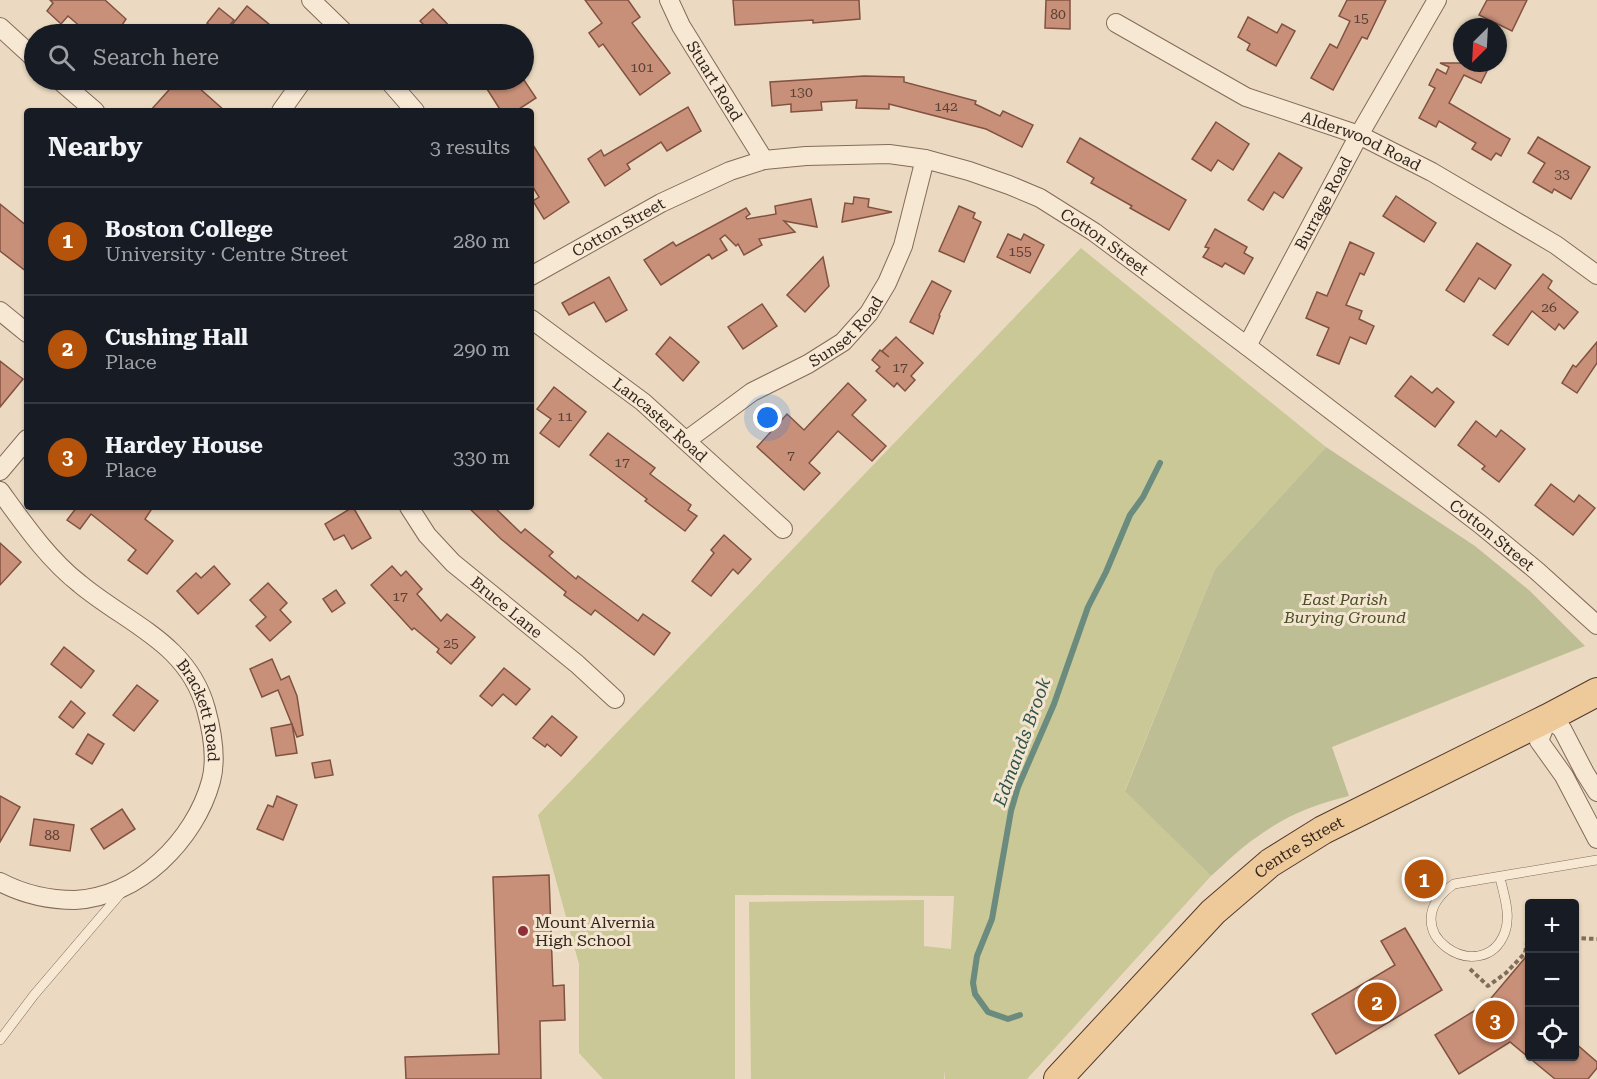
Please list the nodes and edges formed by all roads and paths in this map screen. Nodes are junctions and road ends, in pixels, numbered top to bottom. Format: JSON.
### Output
{"nodes":[{"id":1,"x":311,"y":0,"type":"edge"},
{"id":2,"x":669,"y":0,"type":"edge"},
{"id":3,"x":1437,"y":0,"type":"edge"},
{"id":4,"x":1116,"y":22,"type":"dead end"},
{"id":5,"x":332,"y":24,"type":"edge"},
{"id":6,"x":0,"y":27,"type":"edge"},
{"id":7,"x":24,"y":49,"type":"edge"},
{"id":8,"x":70,"y":90,"type":"edge"},
{"id":9,"x":296,"y":90,"type":"edge"},
{"id":10,"x":397,"y":90,"type":"edge"},
{"id":11,"x":91,"y":108,"type":"edge"},
{"id":12,"x":283,"y":108,"type":"edge"},
{"id":13,"x":412,"y":108,"type":"edge"},
{"id":14,"x":1359,"y":135,"type":"junction"},
{"id":15,"x":925,"y":159,"type":"junction"},
{"id":16,"x":764,"y":160,"type":"junction"},
{"id":17,"x":534,"y":274,"type":"edge"},
{"id":18,"x":1597,"y":275,"type":"edge"},
{"id":19,"x":0,"y":311,"type":"edge"},
{"id":20,"x":534,"y":321,"type":"edge"},
{"id":21,"x":24,"y":331,"type":"edge"},
{"id":22,"x":1247,"y":346,"type":"junction"},
{"id":23,"x":687,"y":440,"type":"junction"},
{"id":24,"x":24,"y":443,"type":"edge"},
{"id":25,"x":0,"y":471,"type":"edge"},
{"id":26,"x":0,"y":491,"type":"edge"},
{"id":27,"x":411,"y":510,"type":"edge"},
{"id":28,"x":783,"y":529,"type":"dead end"},
{"id":29,"x":1597,"y":625,"type":"edge"},
{"id":30,"x":1597,"y":692,"type":"edge"},
{"id":31,"x":615,"y":699,"type":"dead end"},
{"id":32,"x":1548,"y":718,"type":"junction"},
{"id":33,"x":1597,"y":792,"type":"edge"},
{"id":34,"x":1597,"y":838,"type":"edge"},
{"id":35,"x":1597,"y":860,"type":"edge"},
{"id":36,"x":1500,"y":878,"type":"junction"},
{"id":37,"x":0,"y":882,"type":"edge"},
{"id":38,"x":128,"y":884,"type":"junction"},
{"id":39,"x":1579,"y":938,"type":"edge"},
{"id":40,"x":1597,"y":939,"type":"edge"},
{"id":41,"x":1525,"y":953,"type":"edge"},
{"id":42,"x":1470,"y":969,"type":"dead end"},
{"id":43,"x":0,"y":1040,"type":"edge"},
{"id":44,"x":1058,"y":1079,"type":"edge"}],
"edges":[{"from":1,"to":5,"type":"street"},
{"from":2,"to":16,"type":"street","name":"Stuart Road"},
{"from":3,"to":14,"type":"street","name":"Burrage Road"},
{"from":4,"to":14,"type":"street","name":"Alderwood Road"},
{"from":6,"to":7,"type":"street"},
{"from":8,"to":11,"type":"street"},
{"from":9,"to":12,"type":"street"},
{"from":10,"to":13,"type":"street"},
{"from":14,"to":18,"type":"street","name":"Alderwood Road"},
{"from":14,"to":22,"type":"street","name":"Burrage Road"},
{"from":15,"to":16,"type":"street","name":"Cotton Street"},
{"from":15,"to":22,"type":"street","name":"Cotton Street"},
{"from":15,"to":23,"type":"street","name":"Sunset Road"},
{"from":16,"to":17,"type":"street","name":"Cotton Street"},
{"from":19,"to":21,"type":"street"},
{"from":20,"to":23,"type":"street","name":"Lancaster Road"},
{"from":22,"to":29,"type":"street","name":"Cotton Street"},
{"from":23,"to":28,"type":"street","name":"Lancaster Road"},
{"from":24,"to":25,"type":"street"},
{"from":26,"to":38,"type":"street","name":"Brackett Road"},
{"from":27,"to":31,"type":"street","name":"Bruce Lane"},
{"from":30,"to":32,"type":"main road","name":"Centre Street"},
{"from":32,"to":33,"type":"street"},
{"from":32,"to":34,"type":"street"},
{"from":32,"to":44,"type":"main road","name":"Centre Street"},
{"from":35,"to":36,"type":"lane"},
{"from":36,"to":36,"type":"lane"},
{"from":37,"to":38,"type":"street","name":"Brackett Road"},
{"from":38,"to":43,"type":"lane"},
{"from":39,"to":40,"type":"path"},
{"from":41,"to":42,"type":"path"}]}
